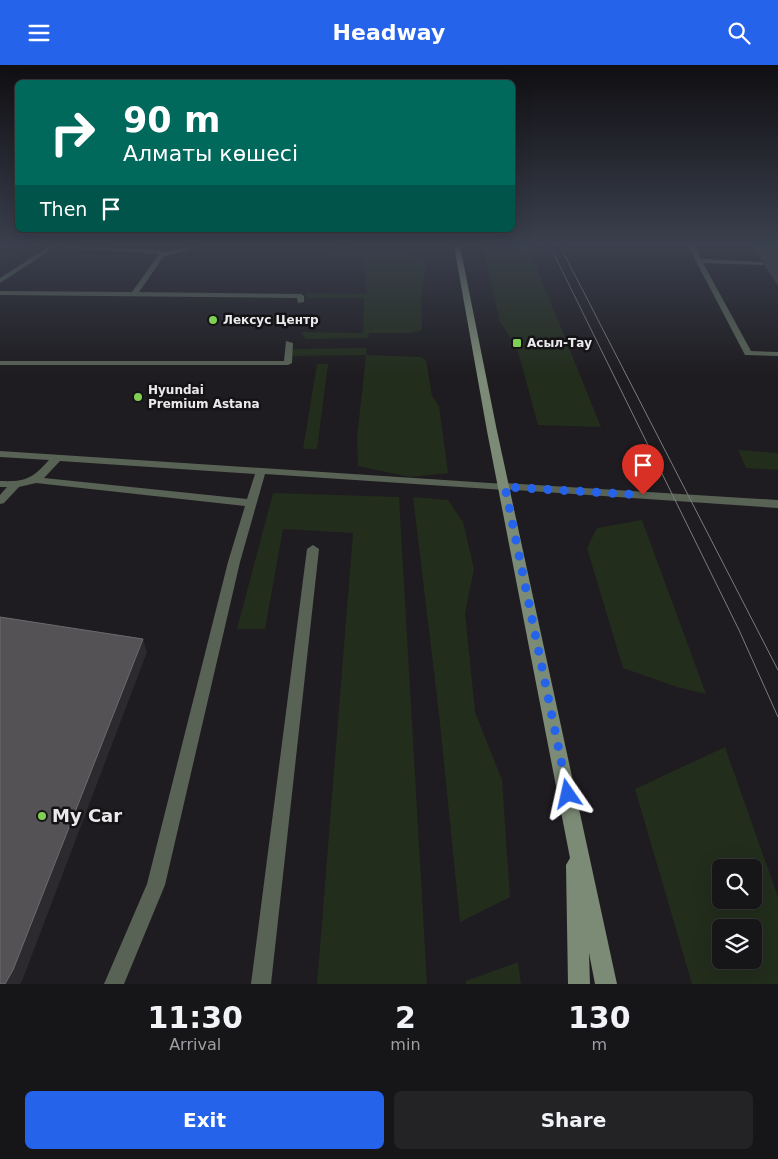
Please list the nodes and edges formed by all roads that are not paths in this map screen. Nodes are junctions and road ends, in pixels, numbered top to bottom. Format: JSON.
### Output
{"nodes":[{"id":1,"x":138,"y":289,"type":"edge"},
{"id":2,"x":465,"y":289,"type":"edge"},
{"id":3,"x":715,"y":289,"type":"edge"},
{"id":4,"x":0,"y":293,"type":"edge"},
{"id":5,"x":134,"y":295,"type":"junction"},
{"id":6,"x":302,"y":296,"type":"dead end"},
{"id":7,"x":289,"y":343,"type":"dead end"},
{"id":8,"x":778,"y":354,"type":"edge"},
{"id":9,"x":0,"y":363,"type":"edge"},
{"id":10,"x":0,"y":454,"type":"edge"},
{"id":11,"x":57,"y":458,"type":"junction"},
{"id":12,"x":261,"y":471,"type":"junction"},
{"id":13,"x":37,"y":480,"type":"junction"},
{"id":14,"x":0,"y":483,"type":"edge"},
{"id":15,"x":15,"y":485,"type":"junction"},
{"id":16,"x":505,"y":487,"type":"junction"},
{"id":17,"x":0,"y":501,"type":"edge"},
{"id":18,"x":252,"y":503,"type":"junction"},
{"id":19,"x":778,"y":504,"type":"edge"},
{"id":20,"x":313,"y":549,"type":"dead end"},
{"id":21,"x":576,"y":832,"type":"junction"},
{"id":22,"x":114,"y":984,"type":"edge"},
{"id":23,"x":261,"y":984,"type":"edge"},
{"id":24,"x":579,"y":984,"type":"edge"},
{"id":25,"x":606,"y":984,"type":"edge"}],
"edges":[{"from":1,"to":5,"type":"lane"},
{"from":2,"to":16,"type":"main road"},
{"from":3,"to":8,"type":"lane"},
{"from":4,"to":5,"type":"lane"},
{"from":5,"to":6,"type":"lane"},
{"from":7,"to":9,"type":"lane"},
{"from":10,"to":11,"type":"lane"},
{"from":11,"to":12,"type":"lane"},
{"from":11,"to":13,"type":"lane"},
{"from":12,"to":16,"type":"lane"},
{"from":12,"to":18,"type":"lane"},
{"from":13,"to":15,"type":"lane"},
{"from":13,"to":18,"type":"lane"},
{"from":14,"to":15,"type":"lane"},
{"from":15,"to":17,"type":"lane"},
{"from":16,"to":19,"type":"street"},
{"from":16,"to":21,"type":"main road"},
{"from":18,"to":22,"type":"lane"},
{"from":20,"to":23,"type":"lane"},
{"from":21,"to":24,"type":"main road"},
{"from":21,"to":25,"type":"main road"}]}
